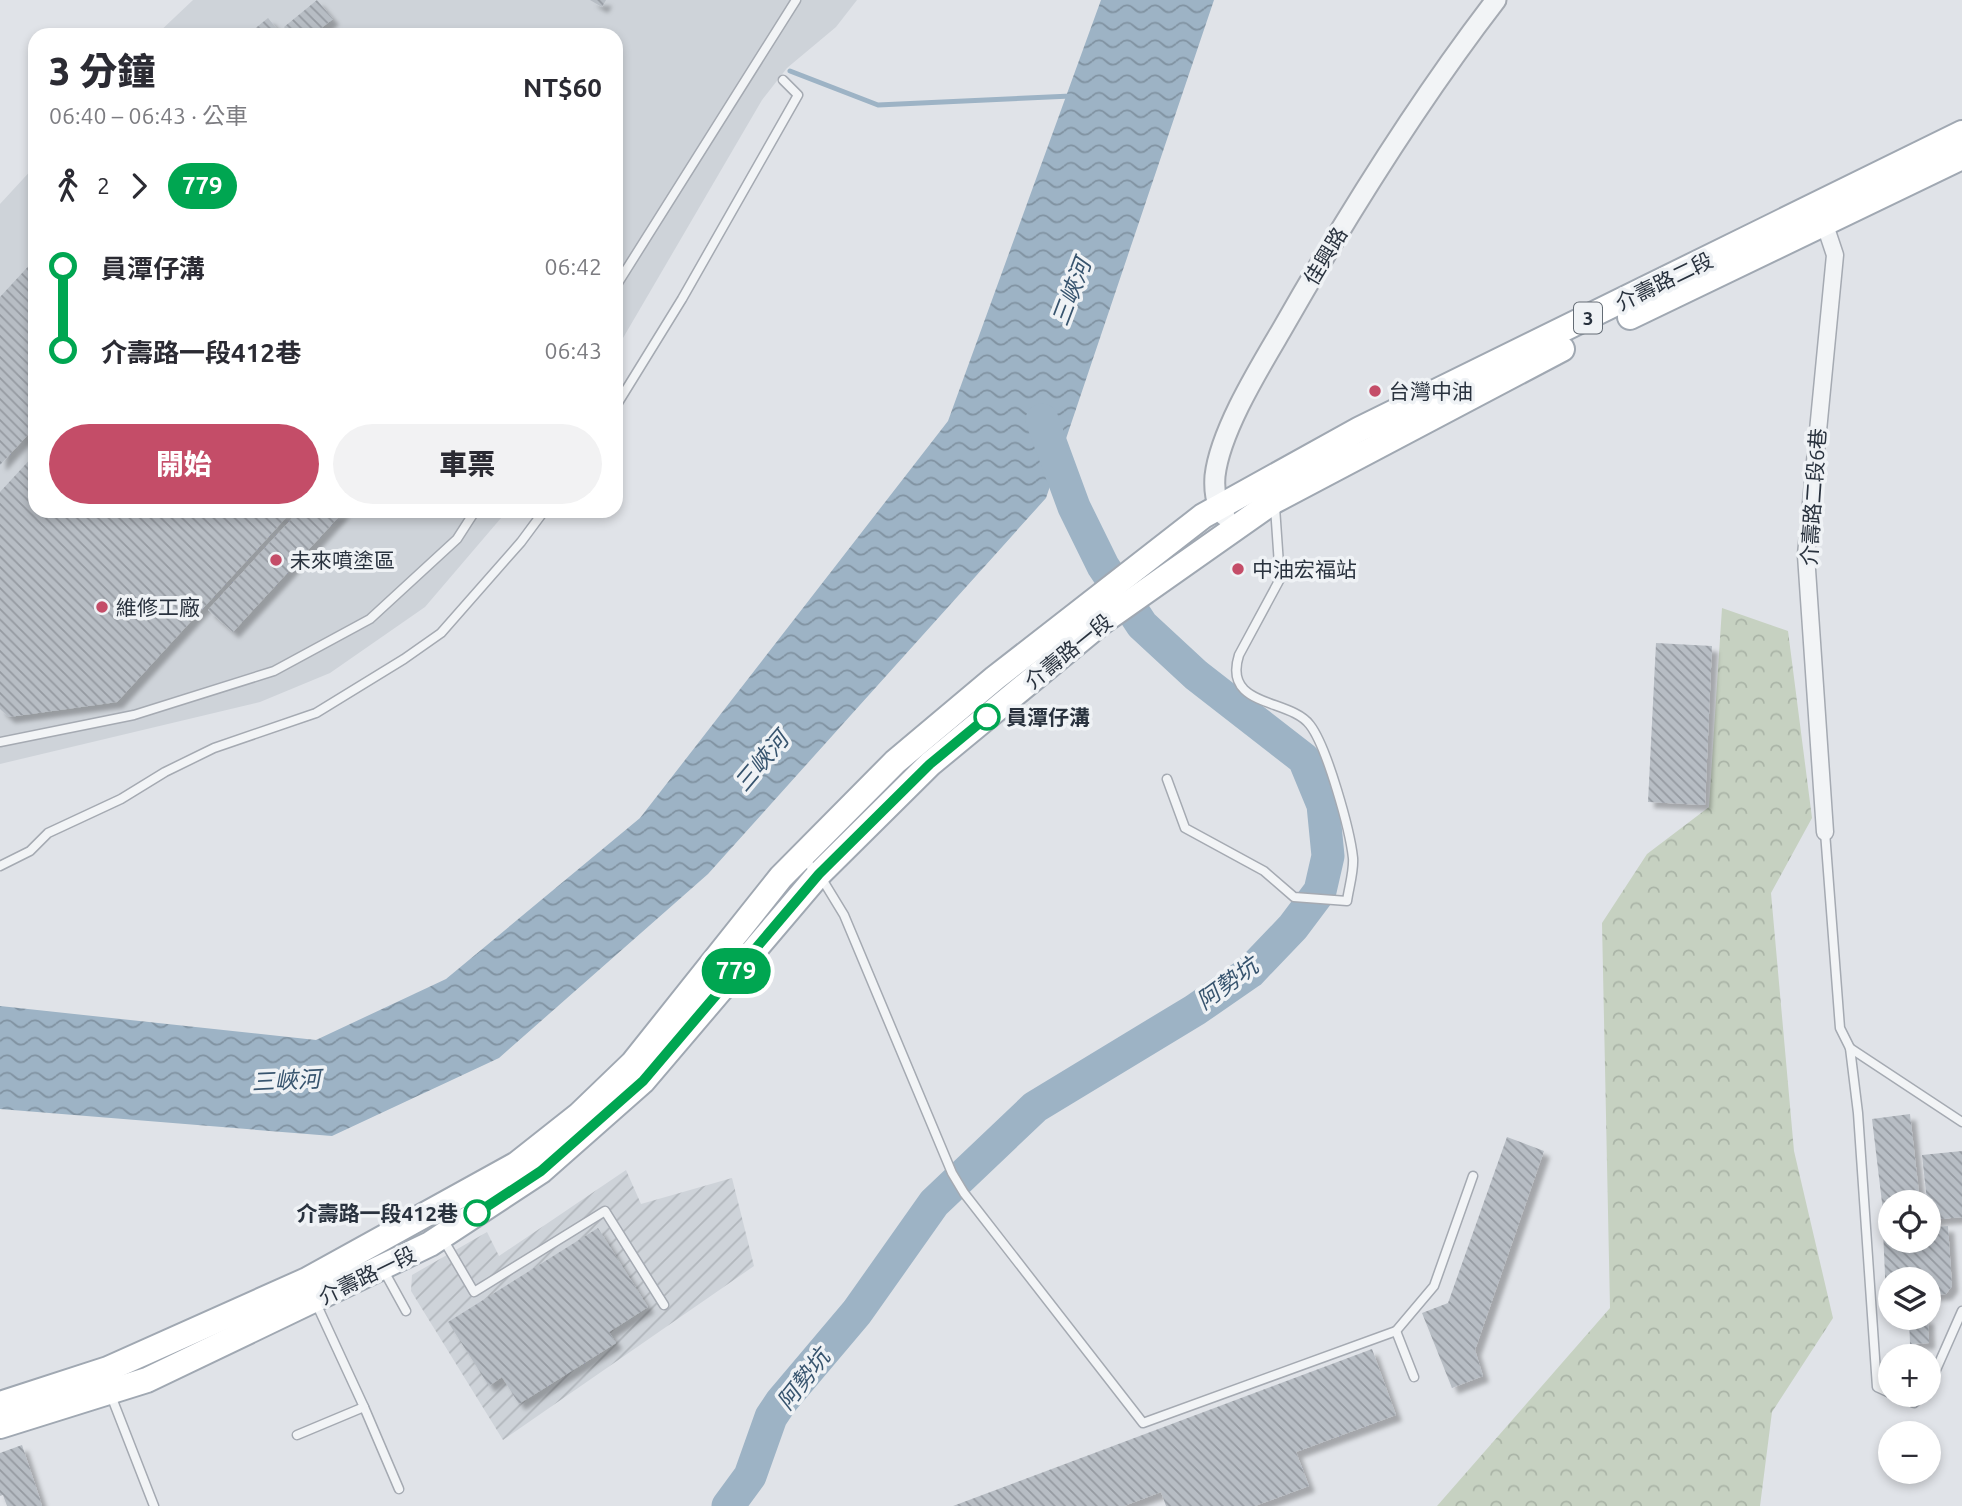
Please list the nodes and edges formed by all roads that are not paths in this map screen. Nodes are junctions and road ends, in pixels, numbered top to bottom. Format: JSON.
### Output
{"nodes":[{"id":1,"x":796,"y":0,"type":"edge"},
{"id":2,"x":1496,"y":0,"type":"edge"},
{"id":3,"x":783,"y":80,"type":"dead end"},
{"id":4,"x":1962,"y":133,"type":"edge"},
{"id":5,"x":1962,"y":157,"type":"edge"},
{"id":6,"x":1821,"y":215,"type":"junction"},
{"id":7,"x":623,"y":275,"type":"edge"},
{"id":8,"x":623,"y":395,"type":"edge"},
{"id":9,"x":1274,"y":500,"type":"junction"},
{"id":10,"x":1217,"y":507,"type":"junction"},
{"id":11,"x":470,"y":518,"type":"edge"},
{"id":12,"x":539,"y":518,"type":"edge"},
{"id":13,"x":1237,"y":529,"type":"junction"},
{"id":14,"x":1096,"y":613,"type":"junction"},
{"id":15,"x":0,"y":742,"type":"edge"},
{"id":16,"x":1167,"y":779,"type":"dead end"},
{"id":17,"x":1825,"y":832,"type":"joint"},
{"id":18,"x":801,"y":857,"type":"junction"},
{"id":19,"x":0,"y":866,"type":"edge"},
{"id":20,"x":819,"y":874,"type":"junction"},
{"id":21,"x":1850,"y":1048,"type":"junction"},
{"id":22,"x":1962,"y":1122,"type":"edge"},
{"id":23,"x":1473,"y":1176,"type":"dead end"},
{"id":24,"x":441,"y":1237,"type":"junction"},
{"id":25,"x":383,"y":1267,"type":"junction"},
{"id":26,"x":311,"y":1290,"type":"junction"},
{"id":27,"x":664,"y":1304,"type":"dead end"},
{"id":28,"x":406,"y":1311,"type":"dead end"},
{"id":29,"x":1962,"y":1311,"type":"edge"},
{"id":30,"x":1396,"y":1331,"type":"junction"},
{"id":31,"x":1941,"y":1359,"type":"edge"},
{"id":32,"x":1415,"y":1377,"type":"dead end"},
{"id":33,"x":1878,"y":1387,"type":"edge"},
{"id":34,"x":110,"y":1394,"type":"junction"},
{"id":35,"x":0,"y":1404,"type":"edge"},
{"id":36,"x":364,"y":1408,"type":"junction"},
{"id":37,"x":0,"y":1426,"type":"edge"},
{"id":38,"x":297,"y":1435,"type":"dead end"},
{"id":39,"x":399,"y":1489,"type":"dead end"},
{"id":40,"x":154,"y":1506,"type":"edge"}],
"edges":[{"from":1,"to":7,"type":"lane"},
{"from":2,"to":10,"type":"street","name":"佳興路"},
{"from":3,"to":8,"type":"lane"},
{"from":4,"to":6,"type":"main road","name":"介壽路二段","number":"3"},
{"from":5,"to":6,"type":"main road","name":"介壽路二段","number":"3"},
{"from":6,"to":9,"type":"main road","name":"介壽路二段","number":"3"},
{"from":6,"to":10,"type":"main road","name":"介壽路二段","number":"3"},
{"from":6,"to":17,"type":"street","name":"介壽路二段6巷"},
{"from":9,"to":13,"type":"main road","name":"介壽路二段","number":"3"},
{"from":9,"to":16,"type":"lane"},
{"from":10,"to":13,"type":"street"},
{"from":10,"to":14,"type":"main road","name":"介壽路一段","number":"3"},
{"from":11,"to":15,"type":"lane"},
{"from":12,"to":19,"type":"lane"},
{"from":13,"to":14,"type":"main road","name":"介壽路一段","number":"3"},
{"from":14,"to":18,"type":"main road","name":"介壽路一段","number":"3"},
{"from":14,"to":20,"type":"main road","name":"介壽路一段","number":"3"},
{"from":17,"to":21,"type":"lane"},
{"from":18,"to":20,"type":"lane"},
{"from":18,"to":26,"type":"main road","name":"介壽路一段","number":"3"},
{"from":20,"to":24,"type":"main road","name":"介壽路一段","number":"3"},
{"from":20,"to":30,"type":"lane"},
{"from":21,"to":22,"type":"lane"},
{"from":21,"to":33,"type":"lane"},
{"from":23,"to":30,"type":"lane"},
{"from":24,"to":25,"type":"main road","name":"介壽路一段","number":"3"},
{"from":24,"to":27,"type":"lane"},
{"from":25,"to":26,"type":"main road","name":"介壽路一段","number":"3"},
{"from":25,"to":28,"type":"lane"},
{"from":26,"to":34,"type":"main road","name":"介壽路一段","number":"3"},
{"from":26,"to":35,"type":"main road","name":"介壽路一段","number":"3"},
{"from":26,"to":36,"type":"lane"},
{"from":29,"to":31,"type":"lane"},
{"from":30,"to":32,"type":"lane"},
{"from":34,"to":37,"type":"main road","name":"介壽路一段","number":"3"},
{"from":34,"to":40,"type":"lane"},
{"from":36,"to":38,"type":"lane"},
{"from":36,"to":39,"type":"lane"}]}
